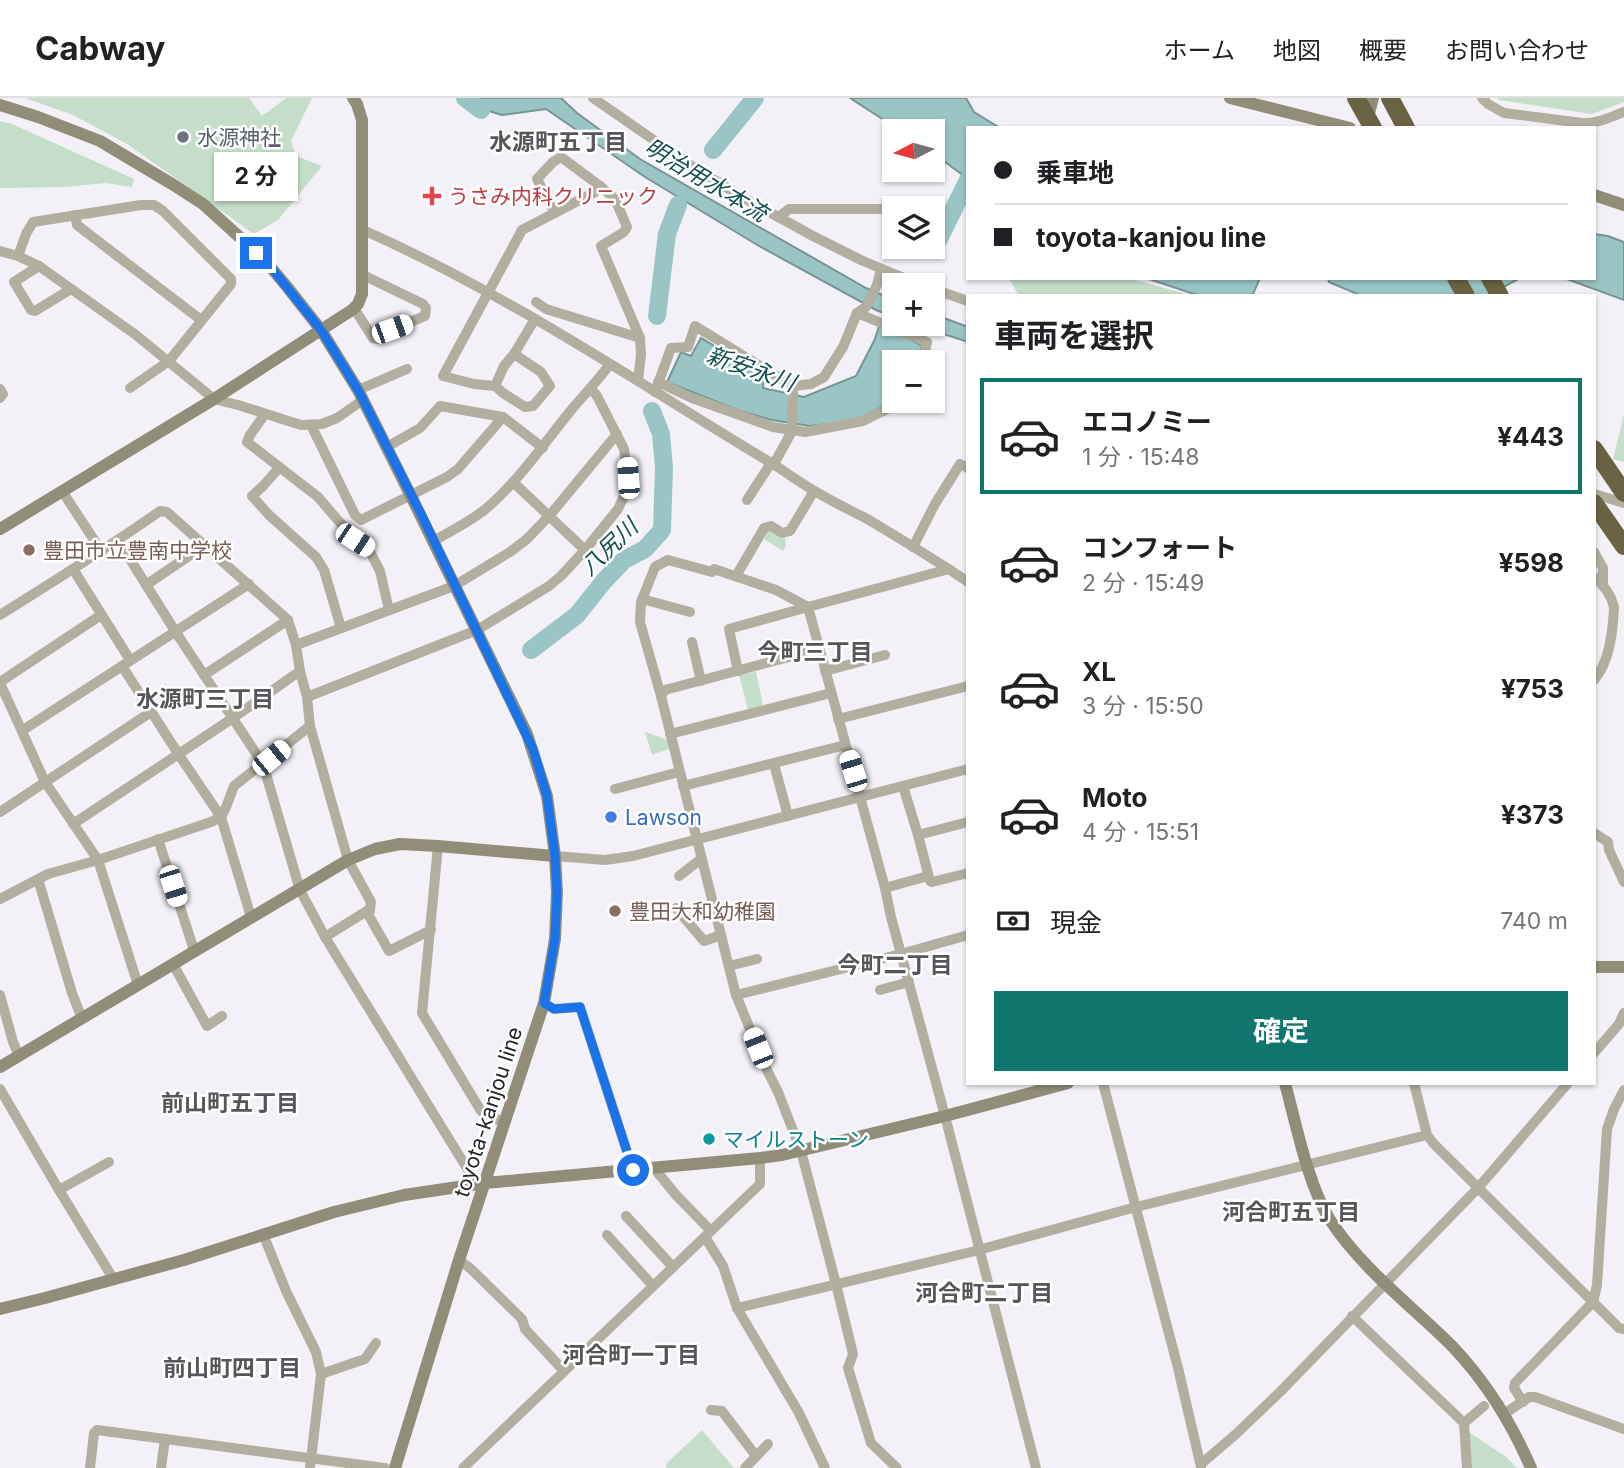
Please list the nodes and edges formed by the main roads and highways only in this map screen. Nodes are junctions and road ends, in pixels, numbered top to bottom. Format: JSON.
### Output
{"nodes":[{"id":1,"x":1356,"y":98,"type":"edge"},
{"id":2,"x":1390,"y":98,"type":"edge"},
{"id":3,"x":1372,"y":126,"type":"edge"},
{"id":4,"x":1405,"y":126,"type":"edge"},
{"id":5,"x":1596,"y":452,"type":"edge"},
{"id":6,"x":1624,"y":493,"type":"edge"},
{"id":7,"x":1596,"y":506,"type":"edge"},
{"id":8,"x":1624,"y":546,"type":"edge"}],
"edges":[{"from":1,"to":3,"type":"highway"},
{"from":2,"to":4,"type":"highway"},
{"from":5,"to":6,"type":"highway"},
{"from":7,"to":8,"type":"highway"}]}
